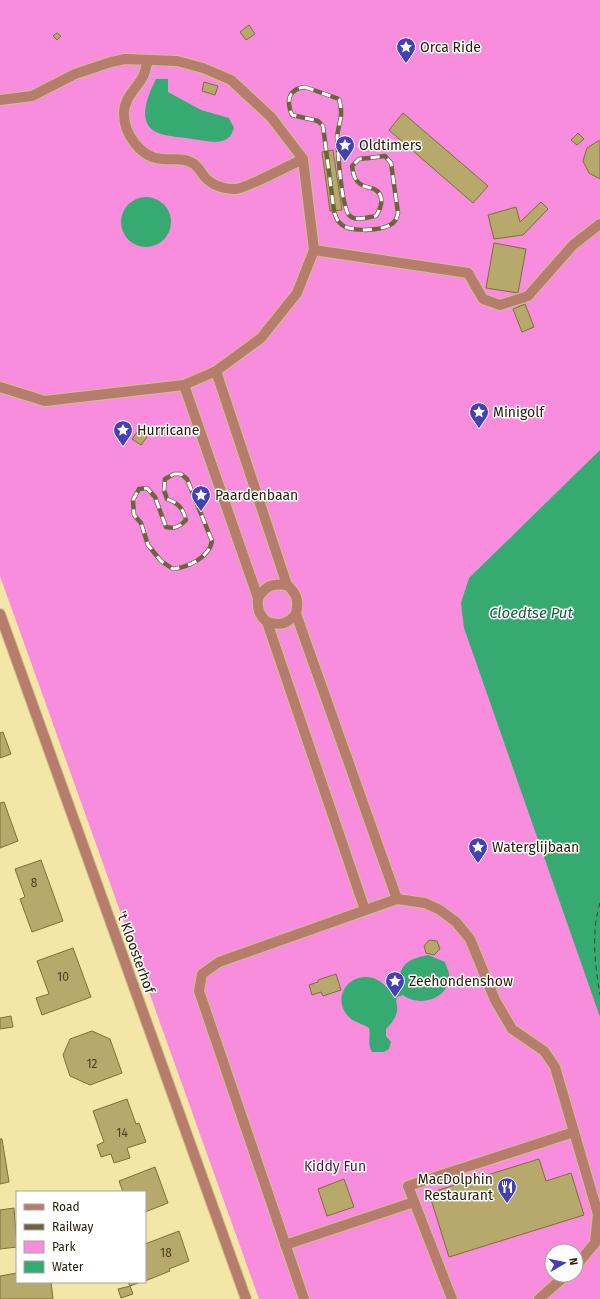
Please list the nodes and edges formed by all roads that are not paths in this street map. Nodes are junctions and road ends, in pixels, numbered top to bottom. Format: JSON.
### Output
{"nodes":[{"id":1,"x":148,"y":60,"type":"junction"},
{"id":2,"x":0,"y":100,"type":"edge"},
{"id":3,"x":303,"y":159,"type":"junction"},
{"id":4,"x":600,"y":224,"type":"edge"},
{"id":5,"x":314,"y":250,"type":"junction"},
{"id":6,"x":216,"y":371,"type":"junction"},
{"id":7,"x":184,"y":385,"type":"junction"},
{"id":8,"x":0,"y":387,"type":"edge"},
{"id":9,"x":287,"y":585,"type":"junction"},
{"id":10,"x":258,"y":598,"type":"junction"},
{"id":11,"x":0,"y":614,"type":"edge"},
{"id":12,"x":296,"y":614,"type":"junction"},
{"id":13,"x":267,"y":622,"type":"junction"},
{"id":14,"x":396,"y":899,"type":"junction"},
{"id":15,"x":365,"y":910,"type":"junction"},
{"id":16,"x":574,"y":1132,"type":"junction"},
{"id":17,"x":414,"y":1202,"type":"junction"},
{"id":18,"x":285,"y":1244,"type":"junction"},
{"id":19,"x":584,"y":1256,"type":"edge"},
{"id":20,"x":557,"y":1283,"type":"edge"},
{"id":21,"x":246,"y":1299,"type":"edge"},
{"id":22,"x":304,"y":1299,"type":"edge"},
{"id":23,"x":452,"y":1299,"type":"edge"},
{"id":24,"x":539,"y":1299,"type":"edge"}],
"edges":[{"from":1,"to":2,"type":"street"},
{"from":1,"to":3,"type":"street"},
{"from":1,"to":3,"type":"street"},
{"from":3,"to":5,"type":"street"},
{"from":4,"to":5,"type":"street"},
{"from":5,"to":6,"type":"street"},
{"from":6,"to":7,"type":"street"},
{"from":6,"to":9,"type":"street"},
{"from":7,"to":8,"type":"street"},
{"from":7,"to":10,"type":"street"},
{"from":9,"to":10,"type":"street"},
{"from":9,"to":12,"type":"street"},
{"from":10,"to":13,"type":"street"},
{"from":11,"to":21,"type":"street","name":"'t Kloosterhof"},
{"from":12,"to":13,"type":"street"},
{"from":12,"to":14,"type":"street"},
{"from":13,"to":15,"type":"street"},
{"from":14,"to":15,"type":"street"},
{"from":14,"to":16,"type":"street"},
{"from":15,"to":18,"type":"street"},
{"from":16,"to":17,"type":"street"},
{"from":16,"to":19,"type":"street"},
{"from":17,"to":18,"type":"street"},
{"from":17,"to":23,"type":"street"},
{"from":18,"to":22,"type":"street"},
{"from":20,"to":24,"type":"street"}]}
